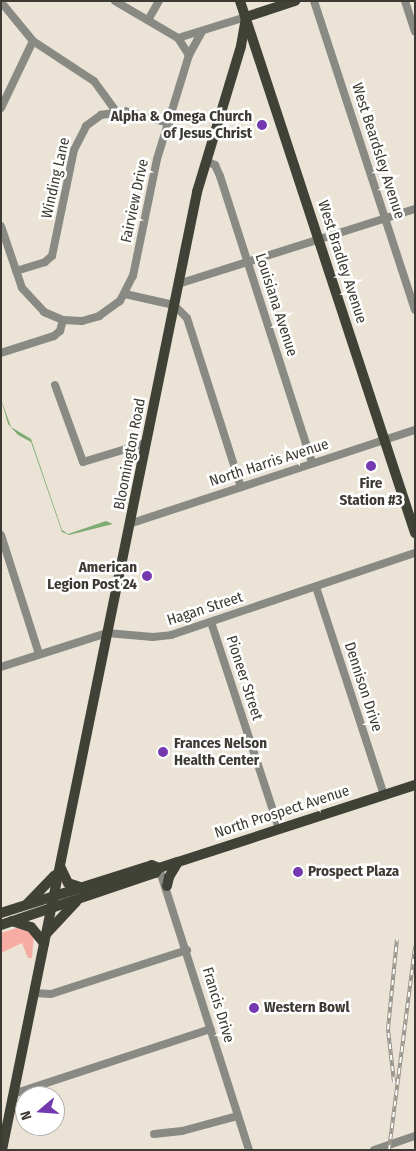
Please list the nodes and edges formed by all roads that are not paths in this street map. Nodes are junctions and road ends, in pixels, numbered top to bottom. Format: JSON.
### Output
{"nodes":[{"id":1,"x":115,"y":1,"type":"edge"},
{"id":2,"x":159,"y":1,"type":"edge"},
{"id":3,"x":240,"y":1,"type":"edge"},
{"id":4,"x":295,"y":1,"type":"edge"},
{"id":5,"x":314,"y":1,"type":"edge"},
{"id":6,"x":405,"y":1,"type":"edge"},
{"id":7,"x":1,"y":2,"type":"edge"},
{"id":8,"x":246,"y":17,"type":"junction"},
{"id":9,"x":148,"y":20,"type":"junction"},
{"id":10,"x":415,"y":31,"type":"edge"},
{"id":11,"x":202,"y":32,"type":"junction"},
{"id":12,"x":178,"y":38,"type":"junction"},
{"id":13,"x":33,"y":41,"type":"junction"},
{"id":14,"x":190,"y":55,"type":"junction"},
{"id":15,"x":1,"y":108,"type":"edge"},
{"id":16,"x":116,"y":111,"type":"junction"},
{"id":17,"x":169,"y":123,"type":"junction"},
{"id":18,"x":206,"y":161,"type":"junction"},
{"id":19,"x":415,"y":209,"type":"edge"},
{"id":20,"x":385,"y":218,"type":"junction"},
{"id":21,"x":1,"y":226,"type":"edge"},
{"id":22,"x":319,"y":240,"type":"junction"},
{"id":23,"x":248,"y":262,"type":"junction"},
{"id":24,"x":16,"y":271,"type":"junction"},
{"id":25,"x":178,"y":284,"type":"junction"},
{"id":26,"x":125,"y":294,"type":"junction"},
{"id":27,"x":174,"y":305,"type":"junction"},
{"id":28,"x":415,"y":310,"type":"edge"},
{"id":29,"x":63,"y":320,"type":"junction"},
{"id":30,"x":1,"y":353,"type":"edge"},
{"id":31,"x":55,"y":385,"type":"dead end"},
{"id":32,"x":415,"y":430,"type":"edge"},
{"id":33,"x":384,"y":440,"type":"junction"},
{"id":34,"x":146,"y":444,"type":"junction"},
{"id":35,"x":312,"y":463,"type":"junction"},
{"id":36,"x":241,"y":487,"type":"junction"},
{"id":37,"x":132,"y":522,"type":"junction"},
{"id":38,"x":415,"y":533,"type":"edge"},
{"id":39,"x":1,"y":535,"type":"edge"},
{"id":40,"x":415,"y":553,"type":"edge"},
{"id":41,"x":316,"y":587,"type":"junction"},
{"id":42,"x":211,"y":622,"type":"junction"},
{"id":43,"x":107,"y":632,"type":"junction"},
{"id":44,"x":39,"y":654,"type":"junction"},
{"id":45,"x":1,"y":667,"type":"edge"},
{"id":46,"x":415,"y":785,"type":"edge"},
{"id":47,"x":384,"y":795,"type":"junction"},
{"id":48,"x":279,"y":829,"type":"junction"},
{"id":49,"x":178,"y":862,"type":"junction"},
{"id":50,"x":59,"y":868,"type":"junction"},
{"id":51,"x":159,"y":868,"type":"junction"},
{"id":52,"x":167,"y":886,"type":"junction"},
{"id":53,"x":84,"y":888,"type":"junction"},
{"id":54,"x":79,"y":900,"type":"junction"},
{"id":55,"x":51,"y":904,"type":"junction"},
{"id":56,"x":26,"y":905,"type":"junction"},
{"id":57,"x":1,"y":913,"type":"edge"},
{"id":58,"x":6,"y":923,"type":"edge"},
{"id":59,"x":45,"y":939,"type":"junction"},
{"id":60,"x":187,"y":950,"type":"junction"},
{"id":61,"x":34,"y":993,"type":"junction"},
{"id":62,"x":211,"y":1029,"type":"junction"},
{"id":63,"x":13,"y":1094,"type":"junction"},
{"id":64,"x":238,"y":1116,"type":"junction"},
{"id":65,"x":154,"y":1134,"type":"dead end"},
{"id":66,"x":415,"y":1136,"type":"edge"},
{"id":67,"x":2,"y":1150,"type":"edge"},
{"id":68,"x":249,"y":1150,"type":"edge"},
{"id":69,"x":374,"y":1150,"type":"edge"}],
"edges":[{"from":1,"to":9,"type":"street"},
{"from":2,"to":9,"type":"street"},
{"from":3,"to":8,"type":"main road","name":"West Bradley Avenue"},
{"from":4,"to":8,"type":"main road"},
{"from":5,"to":20,"type":"street","name":"West Beardsley Avenue"},
{"from":6,"to":10,"type":"street"},
{"from":7,"to":13,"type":"street"},
{"from":8,"to":11,"type":"street"},
{"from":8,"to":18,"type":"main road","name":"Bloomington Road"},
{"from":8,"to":22,"type":"main road","name":"West Bradley Avenue"},
{"from":9,"to":12,"type":"street"},
{"from":11,"to":12,"type":"street"},
{"from":11,"to":14,"type":"street","name":"Fairview Drive"},
{"from":12,"to":14,"type":"street"},
{"from":13,"to":15,"type":"street"},
{"from":13,"to":16,"type":"street"},
{"from":14,"to":17,"type":"street","name":"Fairview Drive"},
{"from":16,"to":17,"type":"street","name":"Winding Lane"},
{"from":16,"to":24,"type":"street","name":"Winding Lane"},
{"from":17,"to":26,"type":"street","name":"Fairview Drive"},
{"from":18,"to":23,"type":"street","name":"Louisiana Avenue"},
{"from":18,"to":25,"type":"main road","name":"Bloomington Road"},
{"from":19,"to":20,"type":"street"},
{"from":20,"to":22,"type":"street"},
{"from":20,"to":28,"type":"street","name":"West Beardsley Avenue"},
{"from":21,"to":24,"type":"street"},
{"from":22,"to":23,"type":"street"},
{"from":22,"to":33,"type":"main road","name":"West Bradley Avenue"},
{"from":23,"to":25,"type":"street"},
{"from":23,"to":35,"type":"street","name":"Louisiana Avenue"},
{"from":24,"to":29,"type":"street"},
{"from":25,"to":27,"type":"main road","name":"Bloomington Road"},
{"from":26,"to":27,"type":"street"},
{"from":26,"to":29,"type":"street"},
{"from":27,"to":34,"type":"main road","name":"Bloomington Road"},
{"from":27,"to":36,"type":"street"},
{"from":29,"to":30,"type":"street"},
{"from":31,"to":34,"type":"street"},
{"from":32,"to":33,"type":"street","name":"North Harris Avenue"},
{"from":33,"to":35,"type":"street","name":"North Harris Avenue"},
{"from":33,"to":38,"type":"main road","name":"West Bradley Avenue"},
{"from":34,"to":37,"type":"main road","name":"Bloomington Road"},
{"from":35,"to":36,"type":"street","name":"North Harris Avenue"},
{"from":36,"to":37,"type":"street","name":"North Harris Avenue"},
{"from":37,"to":43,"type":"main road","name":"Bloomington Road"},
{"from":39,"to":44,"type":"street"},
{"from":40,"to":41,"type":"street","name":"Hagan Street"},
{"from":41,"to":42,"type":"street","name":"Hagan Street"},
{"from":41,"to":47,"type":"street","name":"Dennison Drive"},
{"from":42,"to":43,"type":"street","name":"Hagan Street"},
{"from":42,"to":48,"type":"street","name":"Pioneer Street"},
{"from":43,"to":44,"type":"street","name":"Hagan Street"},
{"from":43,"to":50,"type":"main road","name":"Bloomington Road"},
{"from":44,"to":45,"type":"street","name":"Hagan Street"},
{"from":46,"to":47,"type":"main road","name":"North Prospect Avenue"},
{"from":47,"to":48,"type":"main road","name":"North Prospect Avenue"},
{"from":48,"to":49,"type":"main road","name":"North Prospect Avenue"},
{"from":49,"to":51,"type":"main road","name":"North Prospect Avenue"},
{"from":49,"to":52,"type":"main road"},
{"from":50,"to":53,"type":"main road"},
{"from":50,"to":55,"type":"main road","name":"Bloomington Road"},
{"from":50,"to":56,"type":"main road"},
{"from":51,"to":52,"type":"street","name":"Francis Drive"},
{"from":51,"to":53,"type":"main road","name":"North Prospect Avenue"},
{"from":51,"to":54,"type":"main road","name":"North Prospect Avenue"},
{"from":52,"to":60,"type":"street","name":"Francis Drive"},
{"from":53,"to":55,"type":"main road","name":"North Prospect Avenue"},
{"from":54,"to":55,"type":"main road","name":"North Prospect Avenue"},
{"from":54,"to":59,"type":"main road"},
{"from":55,"to":56,"type":"main road","name":"North Prospect Avenue"},
{"from":55,"to":58,"type":"main road","name":"North Prospect Avenue"},
{"from":55,"to":59,"type":"main road","name":"Bloomington Road"},
{"from":56,"to":57,"type":"main road","name":"North Prospect Avenue"},
{"from":58,"to":59,"type":"main road"},
{"from":59,"to":61,"type":"main road","name":"Bloomington Road"},
{"from":60,"to":61,"type":"street"},
{"from":60,"to":62,"type":"street","name":"Francis Drive"},
{"from":61,"to":63,"type":"main road","name":"Bloomington Road"},
{"from":62,"to":63,"type":"street"},
{"from":62,"to":64,"type":"street","name":"Francis Drive"},
{"from":63,"to":67,"type":"main road","name":"Bloomington Road"},
{"from":64,"to":65,"type":"street"},
{"from":64,"to":68,"type":"street","name":"Francis Drive"},
{"from":66,"to":69,"type":"street"}]}
